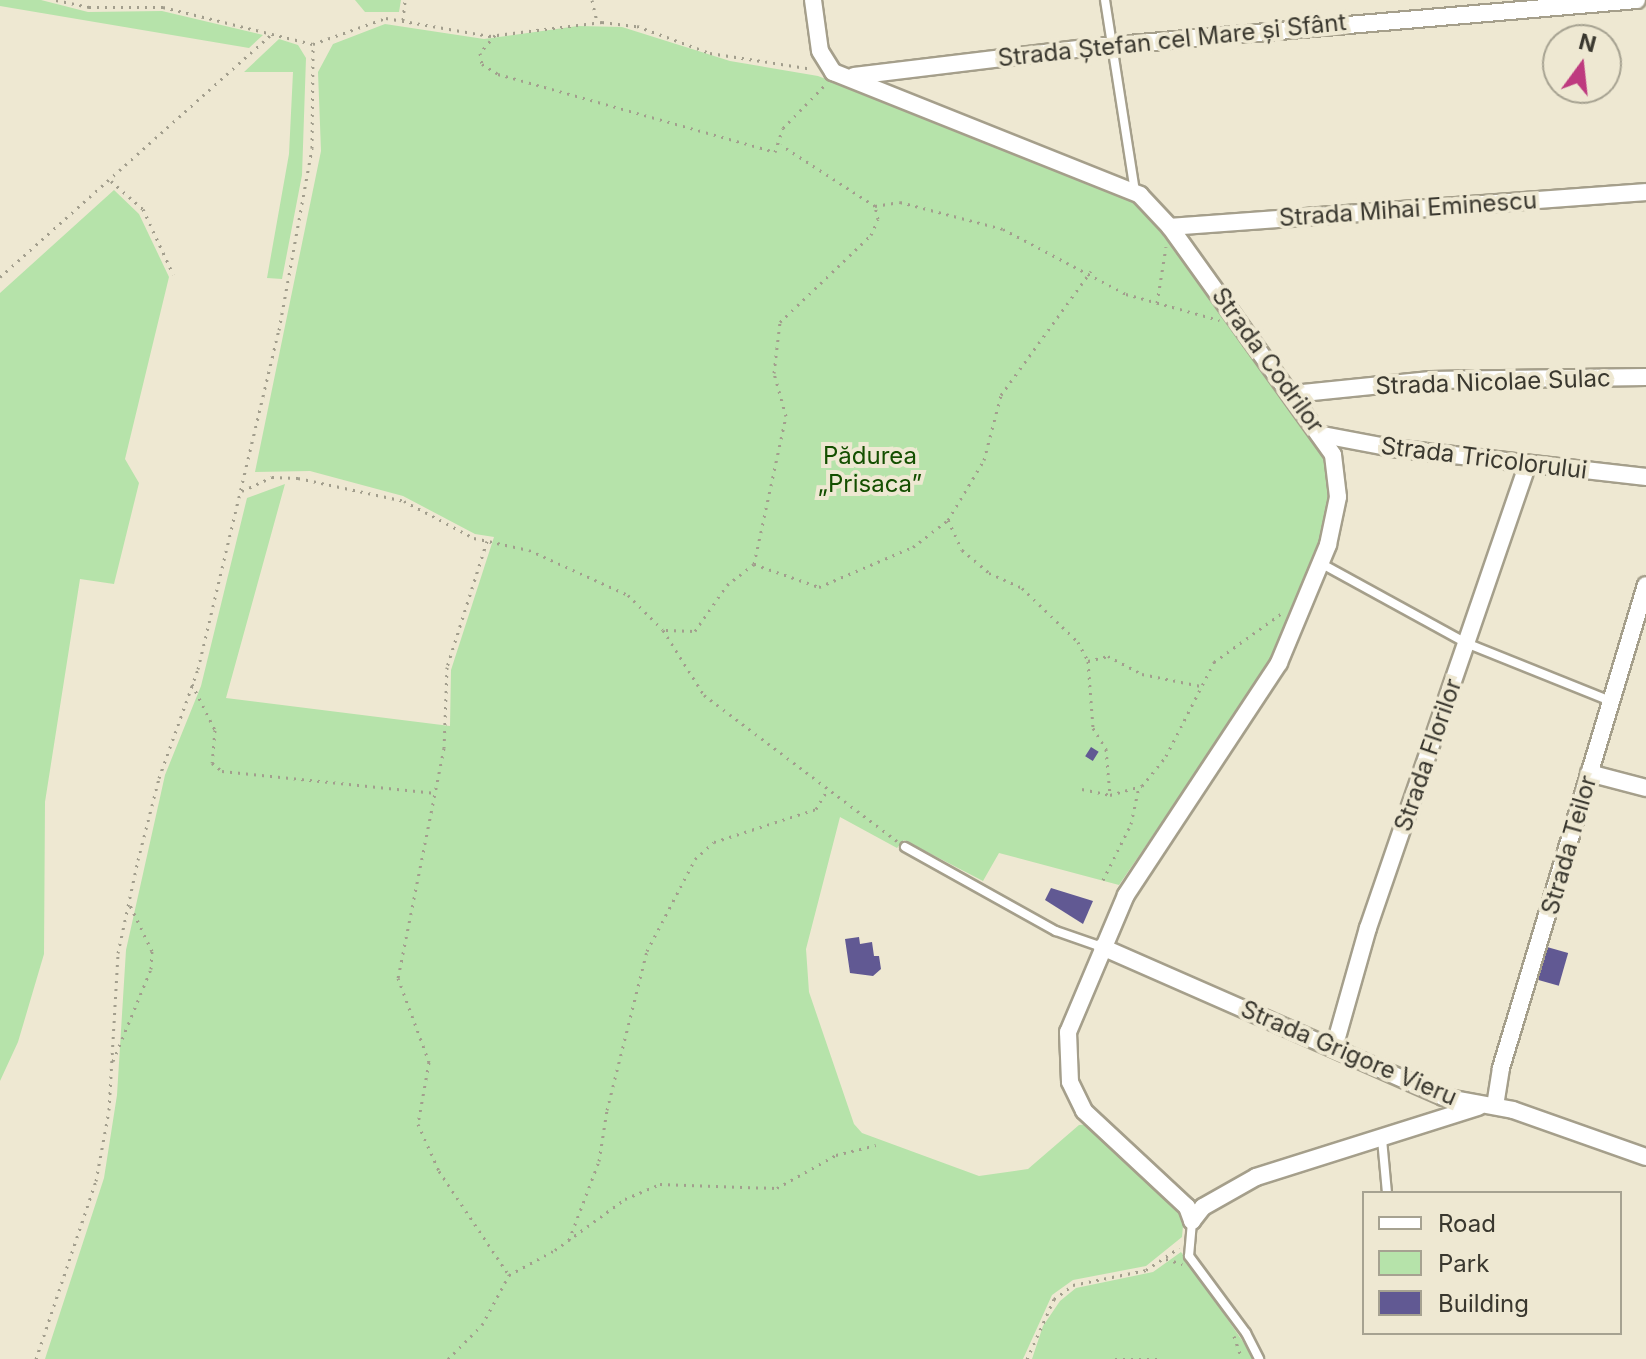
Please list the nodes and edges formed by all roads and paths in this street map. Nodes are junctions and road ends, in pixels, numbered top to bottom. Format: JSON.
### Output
{"nodes":[{"id":1,"x":56,"y":0,"type":"edge"},
{"id":2,"x":405,"y":0,"type":"edge"},
{"id":3,"x":592,"y":0,"type":"edge"},
{"id":4,"x":813,"y":0,"type":"edge"},
{"id":5,"x":1105,"y":0,"type":"edge"},
{"id":6,"x":1637,"y":0,"type":"edge"},
{"id":7,"x":403,"y":20,"type":"junction"},
{"id":8,"x":597,"y":22,"type":"junction"},
{"id":9,"x":274,"y":32,"type":"junction"},
{"id":10,"x":495,"y":35,"type":"junction"},
{"id":11,"x":313,"y":44,"type":"junction"},
{"id":12,"x":1114,"y":45,"type":"junction"},
{"id":13,"x":833,"y":72,"type":"junction"},
{"id":14,"x":852,"y":77,"type":"junction"},
{"id":15,"x":781,"y":145,"type":"junction"},
{"id":16,"x":111,"y":181,"type":"junction"},
{"id":17,"x":1135,"y":192,"type":"junction"},
{"id":18,"x":1646,"y":192,"type":"edge"},
{"id":19,"x":875,"y":206,"type":"junction"},
{"id":20,"x":1170,"y":227,"type":"junction"},
{"id":21,"x":1091,"y":271,"type":"junction"},
{"id":22,"x":173,"y":274,"type":"dead end"},
{"id":23,"x":0,"y":277,"type":"edge"},
{"id":24,"x":1157,"y":303,"type":"junction"},
{"id":25,"x":1244,"y":327,"type":"junction"},
{"id":26,"x":1646,"y":377,"type":"edge"},
{"id":27,"x":1293,"y":394,"type":"junction"},
{"id":28,"x":1323,"y":435,"type":"junction"},
{"id":29,"x":1527,"y":465,"type":"junction"},
{"id":30,"x":1646,"y":477,"type":"edge"},
{"id":31,"x":242,"y":491,"type":"junction"},
{"id":32,"x":948,"y":520,"type":"junction"},
{"id":33,"x":487,"y":541,"type":"junction"},
{"id":34,"x":754,"y":564,"type":"junction"},
{"id":35,"x":1322,"y":564,"type":"junction"},
{"id":36,"x":1646,"y":585,"type":"edge"},
{"id":37,"x":1284,"y":612,"type":"dead end"},
{"id":38,"x":663,"y":630,"type":"junction"},
{"id":39,"x":1639,"y":638,"type":"edge"},
{"id":40,"x":1466,"y":643,"type":"junction"},
{"id":41,"x":1088,"y":661,"type":"junction"},
{"id":42,"x":192,"y":684,"type":"junction"},
{"id":43,"x":1201,"y":686,"type":"junction"},
{"id":44,"x":1611,"y":702,"type":"junction"},
{"id":45,"x":1589,"y":773,"type":"junction"},
{"id":46,"x":1139,"y":787,"type":"junction"},
{"id":47,"x":1646,"y":788,"type":"edge"},
{"id":48,"x":1082,"y":789,"type":"dead end"},
{"id":49,"x":827,"y":791,"type":"junction"},
{"id":50,"x":436,"y":793,"type":"junction"},
{"id":51,"x":1110,"y":795,"type":"junction"},
{"id":52,"x":905,"y":847,"type":"joint"},
{"id":53,"x":1103,"y":880,"type":"dead end"},
{"id":54,"x":129,"y":903,"type":"junction"},
{"id":55,"x":1102,"y":947,"type":"junction"},
{"id":56,"x":1334,"y":1048,"type":"junction"},
{"id":57,"x":112,"y":1064,"type":"junction"},
{"id":58,"x":1487,"y":1106,"type":"junction"},
{"id":59,"x":1382,"y":1139,"type":"junction"},
{"id":60,"x":876,"y":1145,"type":"dead end"},
{"id":61,"x":1646,"y":1157,"type":"edge"},
{"id":62,"x":1387,"y":1191,"type":"edge"},
{"id":63,"x":1192,"y":1221,"type":"junction"},
{"id":64,"x":569,"y":1240,"type":"junction"},
{"id":65,"x":1187,"y":1240,"type":"junction"},
{"id":66,"x":509,"y":1275,"type":"junction"},
{"id":67,"x":36,"y":1359,"type":"edge"},
{"id":68,"x":448,"y":1359,"type":"edge"},
{"id":69,"x":1027,"y":1359,"type":"edge"},
{"id":70,"x":1115,"y":1359,"type":"edge"},
{"id":71,"x":1160,"y":1359,"type":"edge"},
{"id":72,"x":1259,"y":1359,"type":"edge"}],
"edges":[{"from":1,"to":9,"type":"path"},
{"from":2,"to":7,"type":"path"},
{"from":3,"to":8,"type":"path"},
{"from":4,"to":13,"type":"street"},
{"from":5,"to":12,"type":"lane"},
{"from":6,"to":12,"type":"street","name":"Strada Ștefan cel Mare și Sfânt"},
{"from":7,"to":10,"type":"path"},
{"from":7,"to":11,"type":"path"},
{"from":8,"to":10,"type":"path"},
{"from":8,"to":13,"type":"path"},
{"from":9,"to":11,"type":"path"},
{"from":9,"to":16,"type":"path"},
{"from":10,"to":15,"type":"path"},
{"from":11,"to":31,"type":"path"},
{"from":12,"to":14,"type":"street","name":"Strada Ștefan cel Mare și Sfânt"},
{"from":12,"to":17,"type":"lane"},
{"from":13,"to":14,"type":"street","name":"Strada Codrilor"},
{"from":13,"to":15,"type":"path"},
{"from":14,"to":17,"type":"street","name":"Strada Codrilor"},
{"from":15,"to":19,"type":"path"},
{"from":16,"to":22,"type":"path"},
{"from":16,"to":23,"type":"path"},
{"from":17,"to":20,"type":"street","name":"Strada Codrilor"},
{"from":18,"to":20,"type":"street","name":"Strada Mihai Eminescu"},
{"from":19,"to":21,"type":"path"},
{"from":19,"to":34,"type":"path"},
{"from":20,"to":24,"type":"path"},
{"from":20,"to":25,"type":"street","name":"Strada Codrilor"},
{"from":21,"to":24,"type":"path"},
{"from":21,"to":32,"type":"path"},
{"from":24,"to":25,"type":"path"},
{"from":25,"to":27,"type":"street","name":"Strada Codrilor"},
{"from":26,"to":27,"type":"street","name":"Strada Nicolae Sulac"},
{"from":27,"to":28,"type":"street","name":"Strada Codrilor"},
{"from":28,"to":29,"type":"street","name":"Strada Tricolorului"},
{"from":28,"to":35,"type":"street","name":"Strada Codrilor"},
{"from":29,"to":30,"type":"street","name":"Strada Tricolorului"},
{"from":29,"to":40,"type":"street","name":"Strada Florilor"},
{"from":31,"to":33,"type":"path"},
{"from":31,"to":42,"type":"path"},
{"from":32,"to":34,"type":"path"},
{"from":32,"to":41,"type":"path"},
{"from":33,"to":38,"type":"path"},
{"from":33,"to":50,"type":"path"},
{"from":34,"to":38,"type":"path"},
{"from":35,"to":40,"type":"lane"},
{"from":35,"to":55,"type":"street","name":"Strada Codrilor"},
{"from":36,"to":39,"type":"street","name":"Strada Teilor"},
{"from":37,"to":43,"type":"path"},
{"from":38,"to":49,"type":"path"},
{"from":39,"to":44,"type":"street","name":"Strada Teilor"},
{"from":40,"to":44,"type":"lane"},
{"from":40,"to":56,"type":"street","name":"Strada Florilor"},
{"from":41,"to":43,"type":"path"},
{"from":41,"to":51,"type":"path"},
{"from":42,"to":50,"type":"path"},
{"from":42,"to":54,"type":"path"},
{"from":43,"to":46,"type":"path"},
{"from":44,"to":45,"type":"street","name":"Strada Teilor"},
{"from":45,"to":47,"type":"street"},
{"from":45,"to":58,"type":"street","name":"Strada Teilor"},
{"from":46,"to":51,"type":"path"},
{"from":46,"to":53,"type":"path"},
{"from":48,"to":51,"type":"path"},
{"from":49,"to":52,"type":"path"},
{"from":49,"to":64,"type":"path"},
{"from":50,"to":66,"type":"path"},
{"from":52,"to":55,"type":"lane"},
{"from":54,"to":57,"type":"path"},
{"from":54,"to":57,"type":"path"},
{"from":55,"to":56,"type":"street","name":"Strada Grigore Vieru"},
{"from":55,"to":63,"type":"street","name":"Strada Codrilor"},
{"from":56,"to":58,"type":"street","name":"Strada Grigore Vieru"},
{"from":57,"to":67,"type":"path"},
{"from":58,"to":59,"type":"street"},
{"from":58,"to":61,"type":"street","name":"Strada Grigore Vieru"},
{"from":59,"to":62,"type":"lane"},
{"from":59,"to":63,"type":"street"},
{"from":60,"to":64,"type":"path"},
{"from":63,"to":65,"type":"lane"},
{"from":64,"to":66,"type":"path"},
{"from":65,"to":69,"type":"path"},
{"from":65,"to":72,"type":"lane"},
{"from":66,"to":68,"type":"path"},
{"from":70,"to":71,"type":"path"}]}
